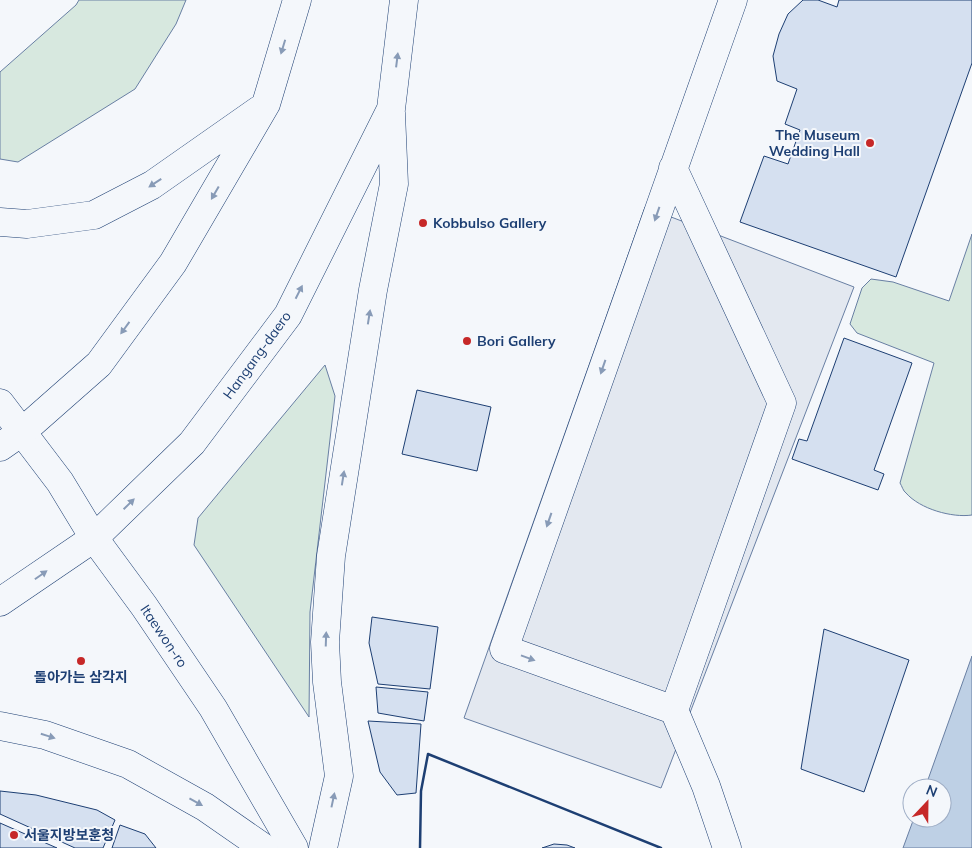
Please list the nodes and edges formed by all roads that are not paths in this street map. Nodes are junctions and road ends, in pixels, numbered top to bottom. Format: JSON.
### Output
{"nodes":[{"id":1,"x":297,"y":0,"type":"edge"},
{"id":2,"x":404,"y":0,"type":"edge"},
{"id":3,"x":733,"y":0,"type":"edge"},
{"id":4,"x":266,"y":104,"type":"junction"},
{"id":5,"x":391,"y":109,"type":"junction"},
{"id":6,"x":673,"y":168,"type":"junction"},
{"id":7,"x":0,"y":222,"type":"edge"},
{"id":8,"x":0,"y":403,"type":"edge"},
{"id":9,"x":23,"y":431,"type":"junction"},
{"id":10,"x":0,"y":447,"type":"edge"},
{"id":11,"x":94,"y":538,"type":"junction"},
{"id":12,"x":0,"y":602,"type":"edge"},
{"id":13,"x":674,"y":710,"type":"junction"},
{"id":14,"x":0,"y":726,"type":"edge"},
{"id":15,"x":264,"y":848,"type":"edge"},
{"id":16,"x":294,"y":848,"type":"edge"},
{"id":17,"x":323,"y":848,"type":"edge"},
{"id":18,"x":727,"y":848,"type":"edge"}],
"edges":[{"from":1,"to":4,"type":"main road","one_way":true},
{"from":5,"to":2,"type":"main road","name":"Hangang-daero","one_way":true},
{"from":3,"to":6,"type":"main road"},
{"from":4,"to":7,"type":"main road","one_way":true},
{"from":4,"to":9,"type":"main road","one_way":true},
{"from":11,"to":5,"type":"main road","name":"Hangang-daero","one_way":true},
{"from":17,"to":5,"type":"main road","one_way":true},
{"from":6,"to":13,"type":"main road"},
{"from":6,"to":13,"type":"main road","one_way":true},
{"from":8,"to":9,"type":"main road","name":"Itaewon-ro"},
{"from":9,"to":10,"type":"main road"},
{"from":9,"to":11,"type":"main road","name":"Itaewon-ro"},
{"from":12,"to":11,"type":"main road","name":"Hangang-daero","one_way":true},
{"from":11,"to":16,"type":"main road","name":"Itaewon-ro"},
{"from":13,"to":18,"type":"main road"},
{"from":14,"to":15,"type":"main road","one_way":true}]}
